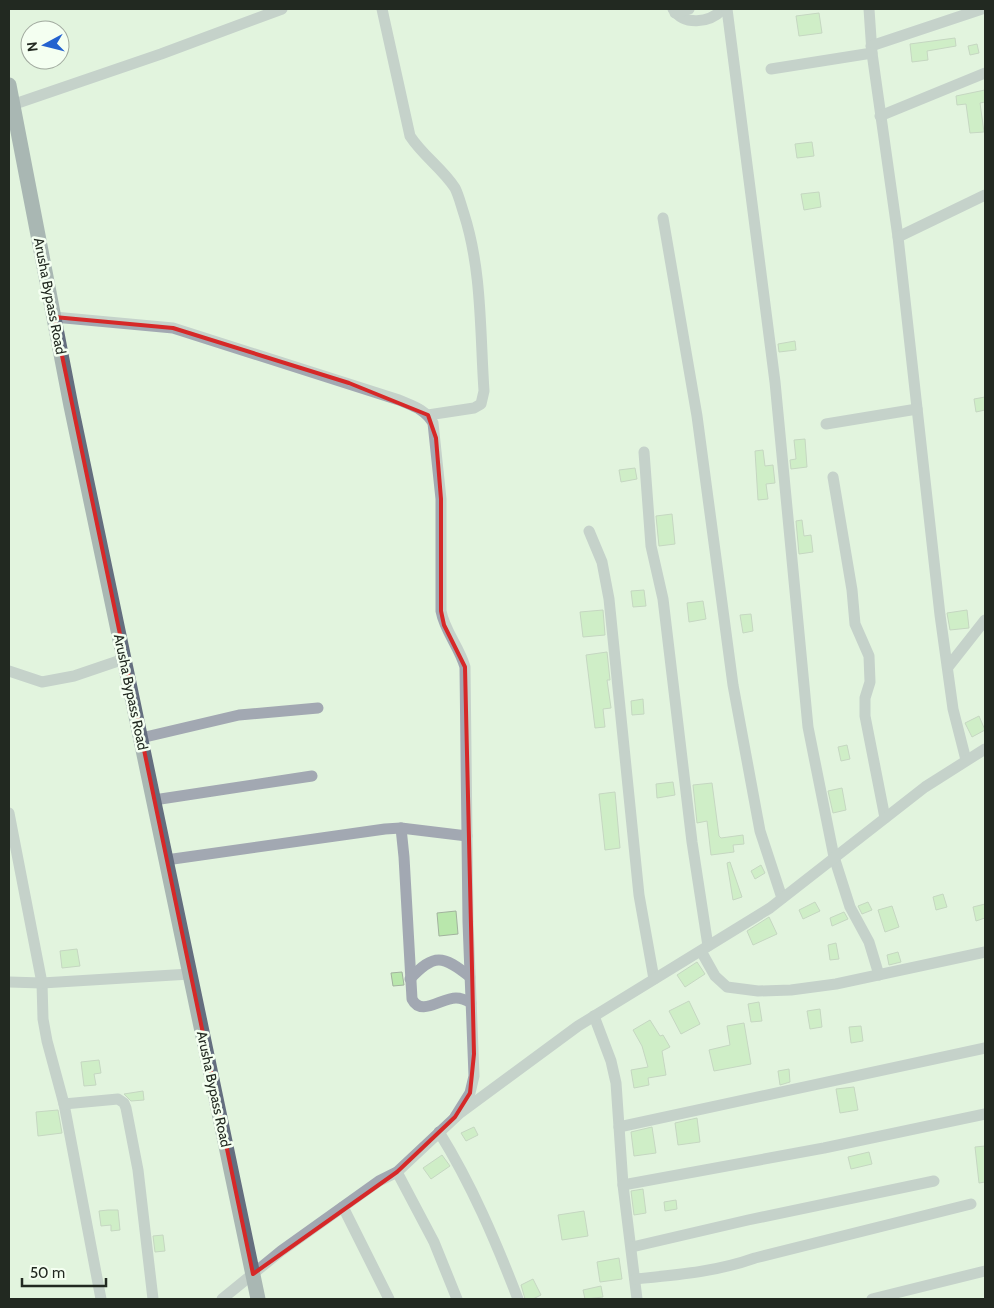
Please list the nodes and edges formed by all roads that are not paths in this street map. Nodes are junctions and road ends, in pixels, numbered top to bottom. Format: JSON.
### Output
{"nodes":[{"id":1,"x":282,"y":9,"type":"edge"},
{"id":2,"x":382,"y":9,"type":"edge"},
{"id":3,"x":689,"y":9,"type":"edge"},
{"id":4,"x":724,"y":9,"type":"edge"},
{"id":5,"x":869,"y":9,"type":"edge"},
{"id":6,"x":982,"y":9,"type":"edge"},
{"id":7,"x":674,"y":11,"type":"edge"},
{"id":8,"x":872,"y":50,"type":"junction"},
{"id":9,"x":771,"y":70,"type":"dead end"},
{"id":10,"x":985,"y":73,"type":"edge"},
{"id":11,"x":9,"y":84,"type":"edge"},
{"id":12,"x":11,"y":106,"type":"edge"},
{"id":13,"x":880,"y":116,"type":"junction"},
{"id":14,"x":985,"y":194,"type":"edge"},
{"id":15,"x":663,"y":218,"type":"dead end"},
{"id":16,"x":898,"y":238,"type":"junction"},
{"id":17,"x":54,"y":316,"type":"junction"},
{"id":18,"x":917,"y":409,"type":"junction"},
{"id":19,"x":428,"y":415,"type":"junction"},
{"id":20,"x":826,"y":424,"type":"dead end"},
{"id":21,"x":644,"y":452,"type":"dead end"},
{"id":22,"x":833,"y":477,"type":"dead end"},
{"id":23,"x":589,"y":531,"type":"dead end"},
{"id":24,"x":985,"y":620,"type":"edge"},
{"id":25,"x":124,"y":659,"type":"junction"},
{"id":26,"x":948,"y":667,"type":"junction"},
{"id":27,"x":9,"y":671,"type":"edge"},
{"id":28,"x":318,"y":708,"type":"dead end"},
{"id":29,"x":141,"y":738,"type":"junction"},
{"id":30,"x":985,"y":749,"type":"edge"},
{"id":31,"x":966,"y":760,"type":"junction"},
{"id":32,"x":312,"y":776,"type":"dead end"},
{"id":33,"x":154,"y":800,"type":"junction"},
{"id":34,"x":9,"y":813,"type":"edge"},
{"id":35,"x":886,"y":818,"type":"junction"},
{"id":36,"x":401,"y":828,"type":"junction"},
{"id":37,"x":467,"y":836,"type":"junction"},
{"id":38,"x":834,"y":857,"type":"junction"},
{"id":39,"x":166,"y":860,"type":"junction"},
{"id":40,"x":782,"y":898,"type":"junction"},
{"id":41,"x":704,"y":948,"type":"junction"},
{"id":42,"x":985,"y":952,"type":"edge"},
{"id":43,"x":190,"y":974,"type":"junction"},
{"id":44,"x":878,"y":975,"type":"junction"},
{"id":45,"x":470,"y":977,"type":"junction"},
{"id":46,"x":654,"y":979,"type":"junction"},
{"id":47,"x":410,"y":980,"type":"junction"},
{"id":48,"x":9,"y":982,"type":"edge"},
{"id":49,"x":42,"y":983,"type":"junction"},
{"id":50,"x":471,"y":1003,"type":"junction"},
{"id":51,"x":594,"y":1016,"type":"junction"},
{"id":52,"x":985,"y":1048,"type":"edge"},
{"id":53,"x":64,"y":1104,"type":"junction"},
{"id":54,"x":985,"y":1114,"type":"edge"},
{"id":55,"x":455,"y":1117,"type":"junction"},
{"id":56,"x":619,"y":1127,"type":"junction"},
{"id":57,"x":439,"y":1132,"type":"junction"},
{"id":58,"x":397,"y":1172,"type":"junction"},
{"id":59,"x":934,"y":1181,"type":"dead end"},
{"id":60,"x":623,"y":1185,"type":"junction"},
{"id":61,"x":971,"y":1204,"type":"dead end"},
{"id":62,"x":343,"y":1207,"type":"junction"},
{"id":63,"x":632,"y":1247,"type":"junction"},
{"id":64,"x":985,"y":1271,"type":"edge"},
{"id":65,"x":253,"y":1274,"type":"junction"},
{"id":66,"x":635,"y":1278,"type":"junction"},
{"id":67,"x":100,"y":1299,"type":"edge"},
{"id":68,"x":153,"y":1299,"type":"edge"},
{"id":69,"x":222,"y":1299,"type":"edge"},
{"id":70,"x":258,"y":1299,"type":"edge"},
{"id":71,"x":389,"y":1299,"type":"edge"},
{"id":72,"x":458,"y":1299,"type":"edge"},
{"id":73,"x":518,"y":1299,"type":"edge"},
{"id":74,"x":637,"y":1299,"type":"edge"},
{"id":75,"x":872,"y":1299,"type":"edge"}],
"edges":[{"from":1,"to":12,"type":"street"},
{"from":2,"to":19,"type":"street"},
{"from":3,"to":7,"type":"street"},
{"from":4,"to":7,"type":"street"},
{"from":4,"to":38,"type":"street"},
{"from":5,"to":8,"type":"street"},
{"from":6,"to":8,"type":"street"},
{"from":8,"to":9,"type":"street"},
{"from":8,"to":13,"type":"street"},
{"from":10,"to":13,"type":"street"},
{"from":11,"to":12,"type":"main road","name":"Arusha Bypass Road"},
{"from":12,"to":17,"type":"main road","name":"Arusha Bypass Road"},
{"from":13,"to":16,"type":"street"},
{"from":14,"to":16,"type":"street"},
{"from":15,"to":40,"type":"street"},
{"from":16,"to":18,"type":"street"},
{"from":17,"to":19,"type":"street"},
{"from":17,"to":25,"type":"main road","name":"Arusha Bypass Road"},
{"from":18,"to":20,"type":"street"},
{"from":18,"to":26,"type":"street"},
{"from":19,"to":37,"type":"street"},
{"from":21,"to":41,"type":"street"},
{"from":22,"to":35,"type":"street"},
{"from":23,"to":46,"type":"street"},
{"from":24,"to":26,"type":"street"},
{"from":25,"to":27,"type":"street"},
{"from":25,"to":29,"type":"main road","name":"Arusha Bypass Road"},
{"from":26,"to":31,"type":"street"},
{"from":28,"to":29,"type":"street"},
{"from":29,"to":33,"type":"main road","name":"Arusha Bypass Road"},
{"from":30,"to":31,"type":"street"},
{"from":31,"to":35,"type":"street"},
{"from":32,"to":33,"type":"street"},
{"from":33,"to":39,"type":"main road","name":"Arusha Bypass Road"},
{"from":34,"to":49,"type":"street"},
{"from":35,"to":38,"type":"street"},
{"from":36,"to":37,"type":"street"},
{"from":36,"to":39,"type":"street"},
{"from":36,"to":47,"type":"street"},
{"from":37,"to":45,"type":"street"},
{"from":38,"to":40,"type":"street"},
{"from":38,"to":44,"type":"street"},
{"from":39,"to":43,"type":"main road","name":"Arusha Bypass Road"},
{"from":40,"to":41,"type":"street"},
{"from":41,"to":44,"type":"street"},
{"from":41,"to":46,"type":"street"},
{"from":42,"to":44,"type":"street"},
{"from":43,"to":49,"type":"street"},
{"from":43,"to":65,"type":"main road","name":"Arusha Bypass Road"},
{"from":45,"to":47,"type":"street"},
{"from":45,"to":50,"type":"street"},
{"from":46,"to":51,"type":"street"},
{"from":47,"to":50,"type":"street"},
{"from":48,"to":49,"type":"street"},
{"from":49,"to":53,"type":"street"},
{"from":50,"to":55,"type":"street"},
{"from":51,"to":55,"type":"street"},
{"from":51,"to":56,"type":"street"},
{"from":52,"to":56,"type":"street"},
{"from":53,"to":67,"type":"street"},
{"from":53,"to":68,"type":"street"},
{"from":54,"to":60,"type":"street"},
{"from":55,"to":57,"type":"street"},
{"from":56,"to":60,"type":"street"},
{"from":57,"to":58,"type":"street"},
{"from":57,"to":73,"type":"street"},
{"from":58,"to":62,"type":"street"},
{"from":58,"to":72,"type":"street"},
{"from":59,"to":63,"type":"street"},
{"from":60,"to":63,"type":"street"},
{"from":61,"to":66,"type":"street"},
{"from":62,"to":65,"type":"street"},
{"from":62,"to":71,"type":"street"},
{"from":63,"to":66,"type":"street"},
{"from":64,"to":75,"type":"street"},
{"from":65,"to":69,"type":"street"},
{"from":65,"to":70,"type":"main road","name":"Arusha Bypass Road"},
{"from":66,"to":74,"type":"street"}]}
